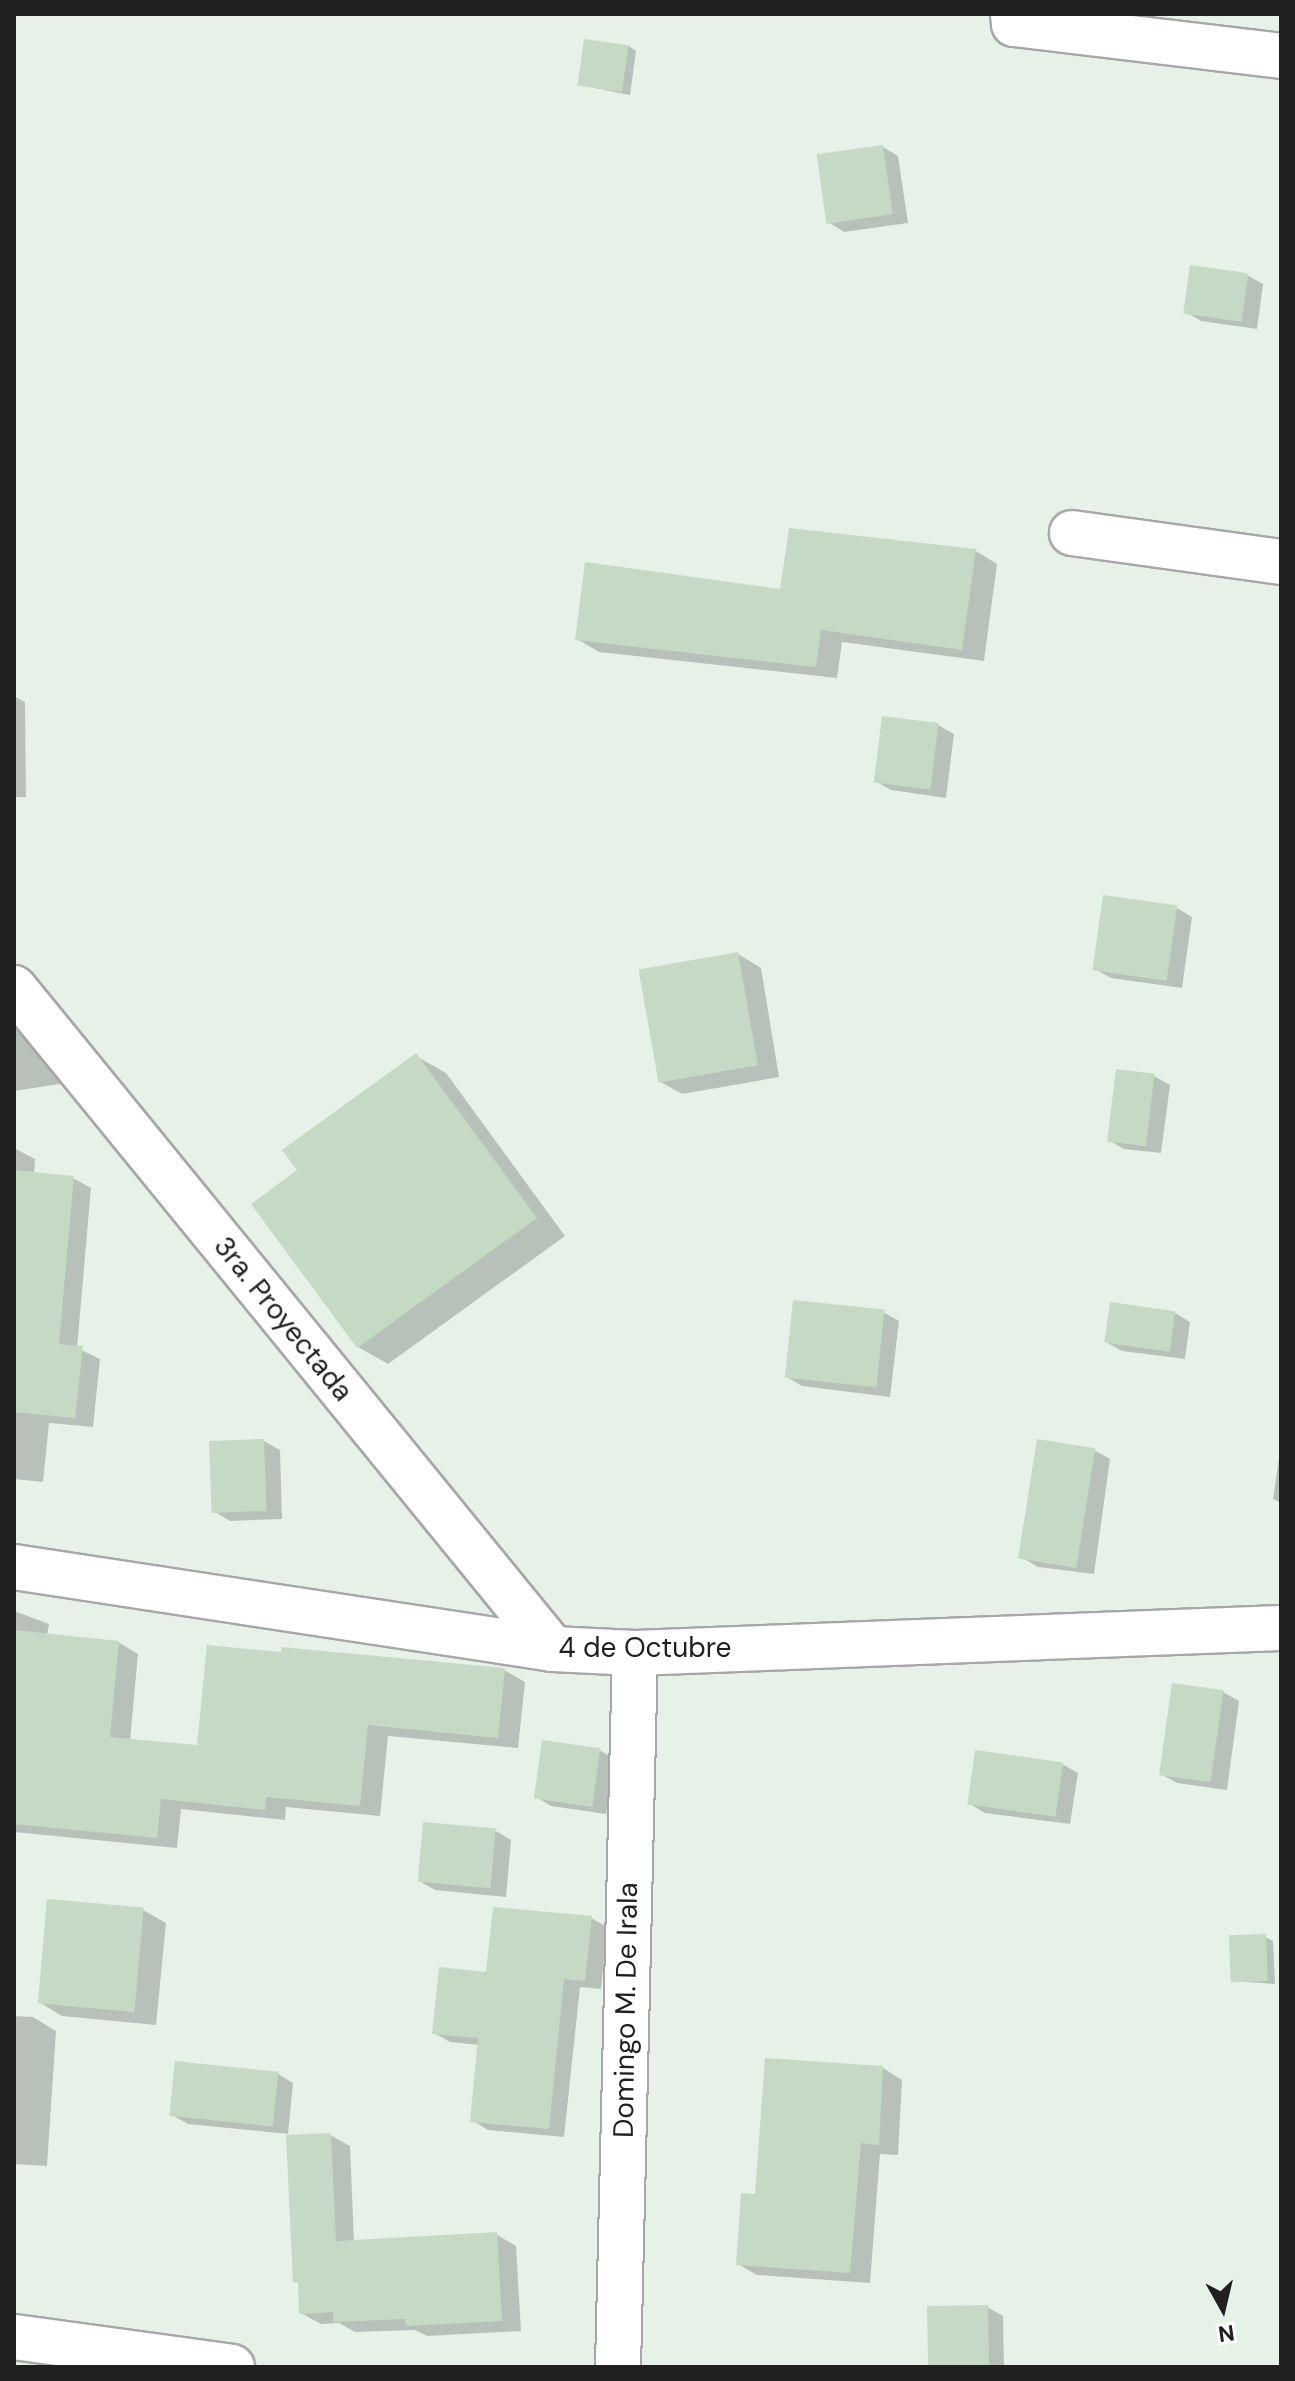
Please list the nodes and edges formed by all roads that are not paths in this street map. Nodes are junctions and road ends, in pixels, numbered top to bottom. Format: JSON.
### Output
{"nodes":[{"id":1,"x":1013,"y":14,"type":"edge"},
{"id":2,"x":1281,"y":56,"type":"edge"},
{"id":3,"x":1072,"y":533,"type":"dead end"},
{"id":4,"x":1281,"y":562,"type":"edge"},
{"id":5,"x":14,"y":988,"type":"edge"},
{"id":6,"x":14,"y":1567,"type":"edge"},
{"id":7,"x":1281,"y":1628,"type":"edge"},
{"id":8,"x":553,"y":1649,"type":"junction"},
{"id":9,"x":635,"y":1653,"type":"junction"},
{"id":10,"x":14,"y":2337,"type":"edge"},
{"id":11,"x":232,"y":2367,"type":"edge"},
{"id":12,"x":618,"y":2367,"type":"edge"}],
"edges":[{"from":1,"to":2,"type":"street"},
{"from":3,"to":4,"type":"street"},
{"from":5,"to":8,"type":"street","name":"3ra. Proyectada"},
{"from":6,"to":8,"type":"street","name":"4 de Octubre"},
{"from":7,"to":9,"type":"street","name":"4 de Octubre"},
{"from":8,"to":9,"type":"street","name":"4 de Octubre"},
{"from":9,"to":12,"type":"street","name":"Domingo M. De Irala"},
{"from":10,"to":11,"type":"street"}]}
